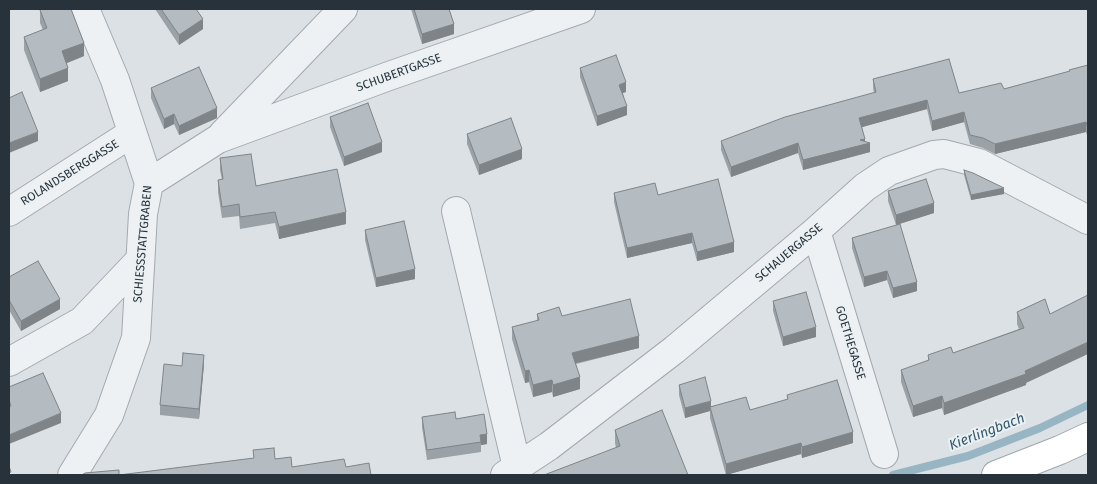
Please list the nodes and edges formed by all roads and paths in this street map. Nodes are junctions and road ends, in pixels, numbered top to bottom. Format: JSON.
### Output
{"nodes":[{"id":1,"x":85,"y":9,"type":"edge"},
{"id":2,"x":343,"y":9,"type":"edge"},
{"id":3,"x":581,"y":9,"type":"edge"},
{"id":4,"x":132,"y":133,"type":"junction"},
{"id":5,"x":218,"y":139,"type":"junction"},
{"id":6,"x":149,"y":183,"type":"junction"},
{"id":7,"x":9,"y":212,"type":"edge"},
{"id":8,"x":456,"y":212,"type":"dead end"},
{"id":9,"x":1088,"y":220,"type":"edge"},
{"id":10,"x":816,"y":231,"type":"junction"},
{"id":11,"x":140,"y":260,"type":"junction"},
{"id":12,"x":9,"y":362,"type":"edge"},
{"id":13,"x":1088,"y":437,"type":"edge"},
{"id":14,"x":884,"y":454,"type":"dead end"},
{"id":15,"x":511,"y":471,"type":"edge"},
{"id":16,"x":72,"y":475,"type":"edge"},
{"id":17,"x":996,"y":475,"type":"edge"}],
"edges":[{"from":1,"to":4,"type":"street","name":"SCHIESSSTATTGRABEN"},
{"from":2,"to":5,"type":"street","name":"SCHUBERTGASSE"},
{"from":3,"to":5,"type":"street","name":"SCHUBERTGASSE"},
{"from":4,"to":6,"type":"street","name":"SCHIESSSTATTGRABEN"},
{"from":4,"to":7,"type":"street","name":"ROLANDSBERGGASSE"},
{"from":5,"to":6,"type":"street","name":"SCHUBERTGASSE"},
{"from":6,"to":11,"type":"street","name":"SCHIESSSTATTGRABEN"},
{"from":8,"to":15,"type":"street","name":"SCHAUERGASSE"},
{"from":9,"to":10,"type":"street","name":"SCHAUERGASSE"},
{"from":10,"to":14,"type":"street","name":"GOETHEGASSE"},
{"from":10,"to":15,"type":"street","name":"SCHAUERGASSE"},
{"from":11,"to":12,"type":"street"},
{"from":11,"to":16,"type":"street","name":"SCHIESSSTATTGRABEN"},
{"from":13,"to":17,"type":"main road"}]}
